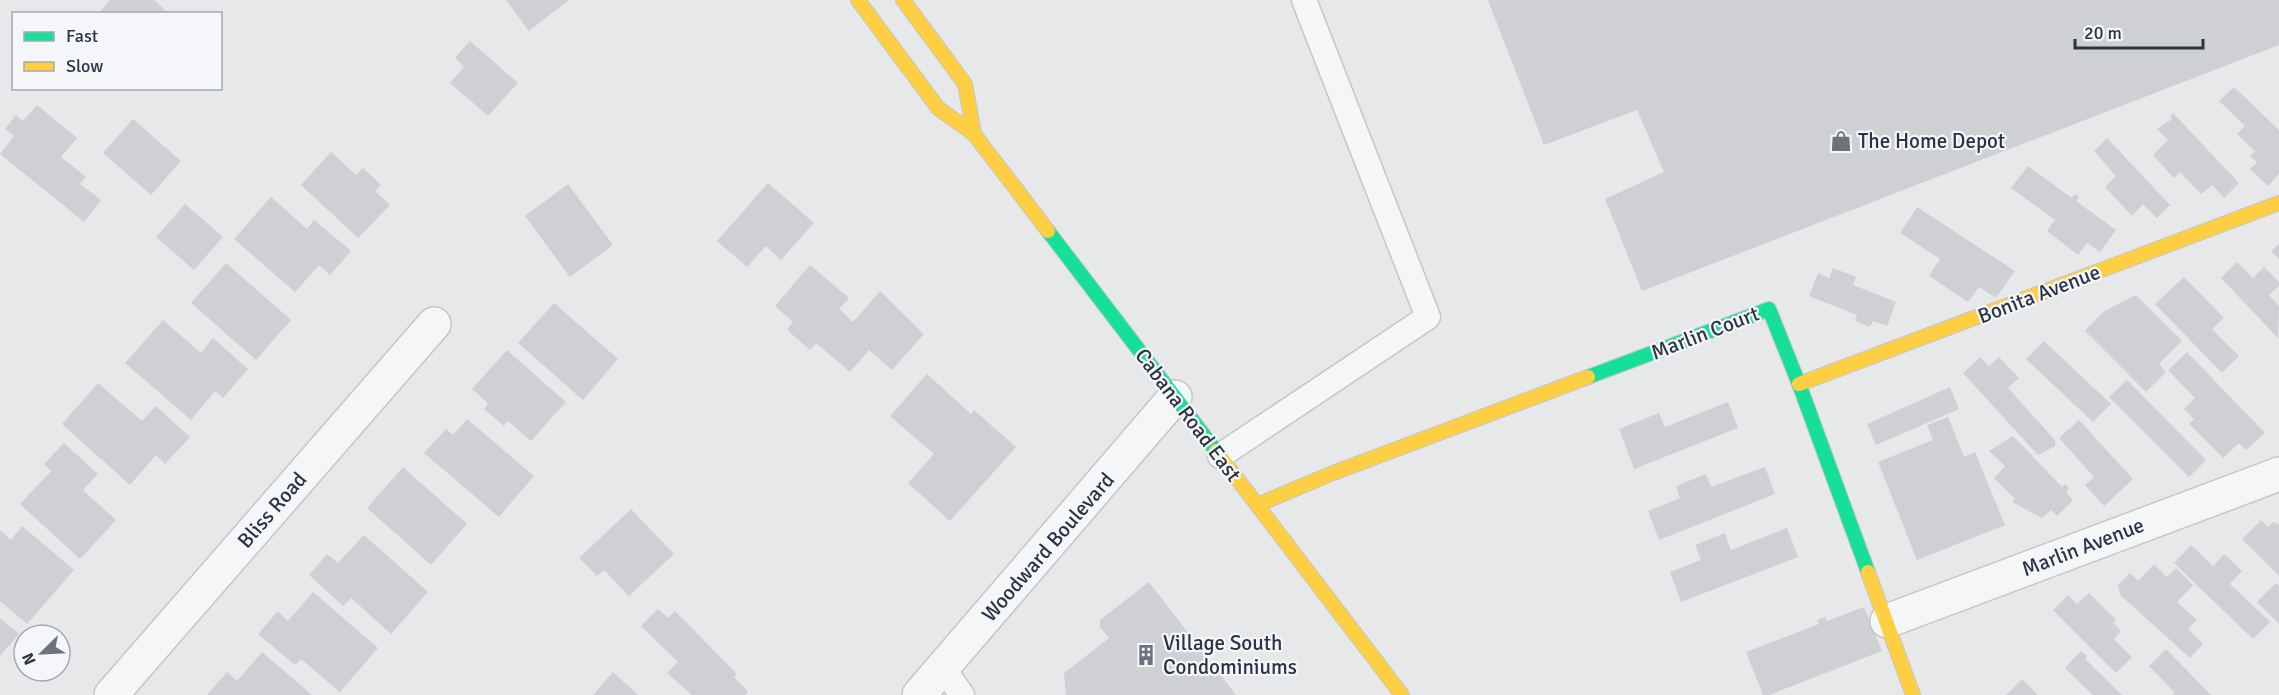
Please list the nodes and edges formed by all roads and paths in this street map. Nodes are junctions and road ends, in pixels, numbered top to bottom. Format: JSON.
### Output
{"nodes":[{"id":1,"x":903,"y":0,"type":"edge"},
{"id":2,"x":1304,"y":0,"type":"edge"},
{"id":3,"x":869,"y":4,"type":"edge"},
{"id":4,"x":974,"y":134,"type":"junction"},
{"id":5,"x":2279,"y":203,"type":"edge"},
{"id":6,"x":434,"y":324,"type":"dead end"},
{"id":7,"x":1799,"y":384,"type":"junction"},
{"id":8,"x":1175,"y":397,"type":"junction"},
{"id":9,"x":1220,"y":456,"type":"junction"},
{"id":10,"x":2279,"y":474,"type":"edge"},
{"id":11,"x":1257,"y":505,"type":"junction"},
{"id":12,"x":1887,"y":621,"type":"junction"},
{"id":13,"x":943,"y":668,"type":"junction"},
{"id":14,"x":111,"y":695,"type":"edge"},
{"id":15,"x":919,"y":695,"type":"edge"},
{"id":16,"x":963,"y":695,"type":"edge"},
{"id":17,"x":1402,"y":695,"type":"edge"},
{"id":18,"x":1913,"y":695,"type":"edge"}],
"edges":[{"from":1,"to":4,"type":"street","name":"Cabana Road East"},
{"from":2,"to":9,"type":"lane"},
{"from":3,"to":4,"type":"street","name":"Cabana Road East"},
{"from":4,"to":8,"type":"street","name":"Cabana Road East"},
{"from":5,"to":7,"type":"street","name":"Bonita Avenue"},
{"from":6,"to":14,"type":"street","name":"Bliss Road"},
{"from":7,"to":11,"type":"street","name":"Marlin Court"},
{"from":7,"to":12,"type":"street","name":"Marlin Court"},
{"from":8,"to":9,"type":"street","name":"Cabana Road East"},
{"from":8,"to":13,"type":"street","name":"Woodward Boulevard"},
{"from":9,"to":11,"type":"street","name":"Cabana Road East"},
{"from":10,"to":12,"type":"street","name":"Marlin Avenue"},
{"from":11,"to":17,"type":"street","name":"Cabana Road East"},
{"from":12,"to":18,"type":"street","name":"Marlin Court"},
{"from":13,"to":15,"type":"street","name":"Woodward Boulevard"},
{"from":13,"to":16,"type":"lane"}]}
